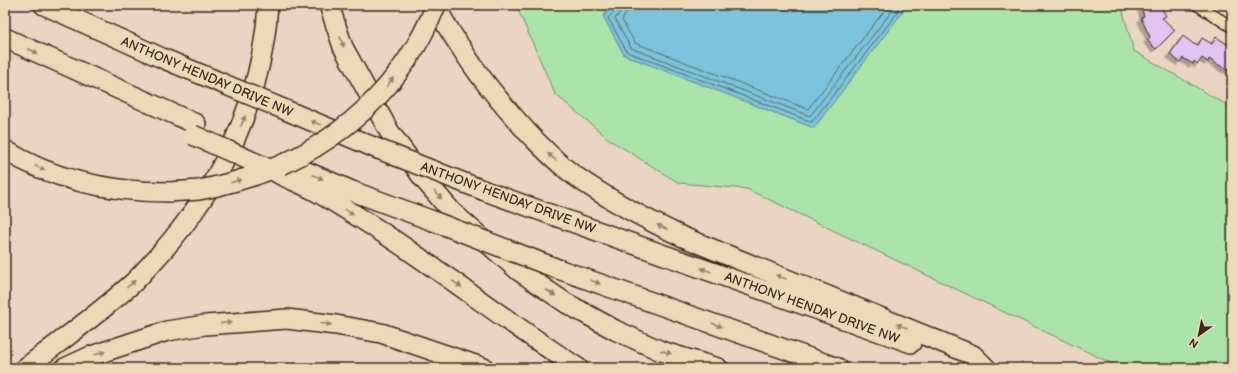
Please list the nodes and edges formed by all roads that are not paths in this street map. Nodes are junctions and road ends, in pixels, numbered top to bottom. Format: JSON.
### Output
{"nodes":[{"id":1,"x":44,"y":5,"type":"edge"},
{"id":2,"x":66,"y":5,"type":"edge"},
{"id":3,"x":268,"y":5,"type":"edge"},
{"id":4,"x":329,"y":5,"type":"edge"},
{"id":5,"x":436,"y":5,"type":"edge"},
{"id":6,"x":1197,"y":5,"type":"edge"},
{"id":7,"x":1232,"y":27,"type":"edge"},
{"id":8,"x":5,"y":38,"type":"edge"},
{"id":9,"x":162,"y":58,"type":"junction"},
{"id":10,"x":5,"y":150,"type":"edge"},
{"id":11,"x":281,"y":168,"type":"junction"},
{"id":12,"x":25,"y":368,"type":"edge"},
{"id":13,"x":65,"y":368,"type":"edge"},
{"id":14,"x":484,"y":368,"type":"edge"},
{"id":15,"x":578,"y":368,"type":"edge"},
{"id":16,"x":718,"y":368,"type":"edge"},
{"id":17,"x":838,"y":368,"type":"edge"},
{"id":18,"x":980,"y":368,"type":"edge"},
{"id":19,"x":986,"y":368,"type":"edge"}],
"edges":[{"from":1,"to":9,"type":"highway","name":"ANTHONY HENDAY DRIVE NW"},
{"from":2,"to":9,"type":"highway"},
{"from":12,"to":3,"type":"highway","one_way":true},
{"from":4,"to":16,"type":"highway","one_way":true},
{"from":10,"to":5,"type":"highway","one_way":true,"bridge":true},
{"from":19,"to":5,"type":"highway","one_way":true},
{"from":6,"to":7,"type":"street"},
{"from":8,"to":11,"type":"highway","one_way":true},
{"from":18,"to":9,"type":"highway","name":"ANTHONY HENDAY DRIVE NW","one_way":true,"bridge":true},
{"from":11,"to":15,"type":"highway","one_way":true},
{"from":11,"to":17,"type":"highway","one_way":true,"bridge":true},
{"from":13,"to":14,"type":"highway","one_way":true}]}
